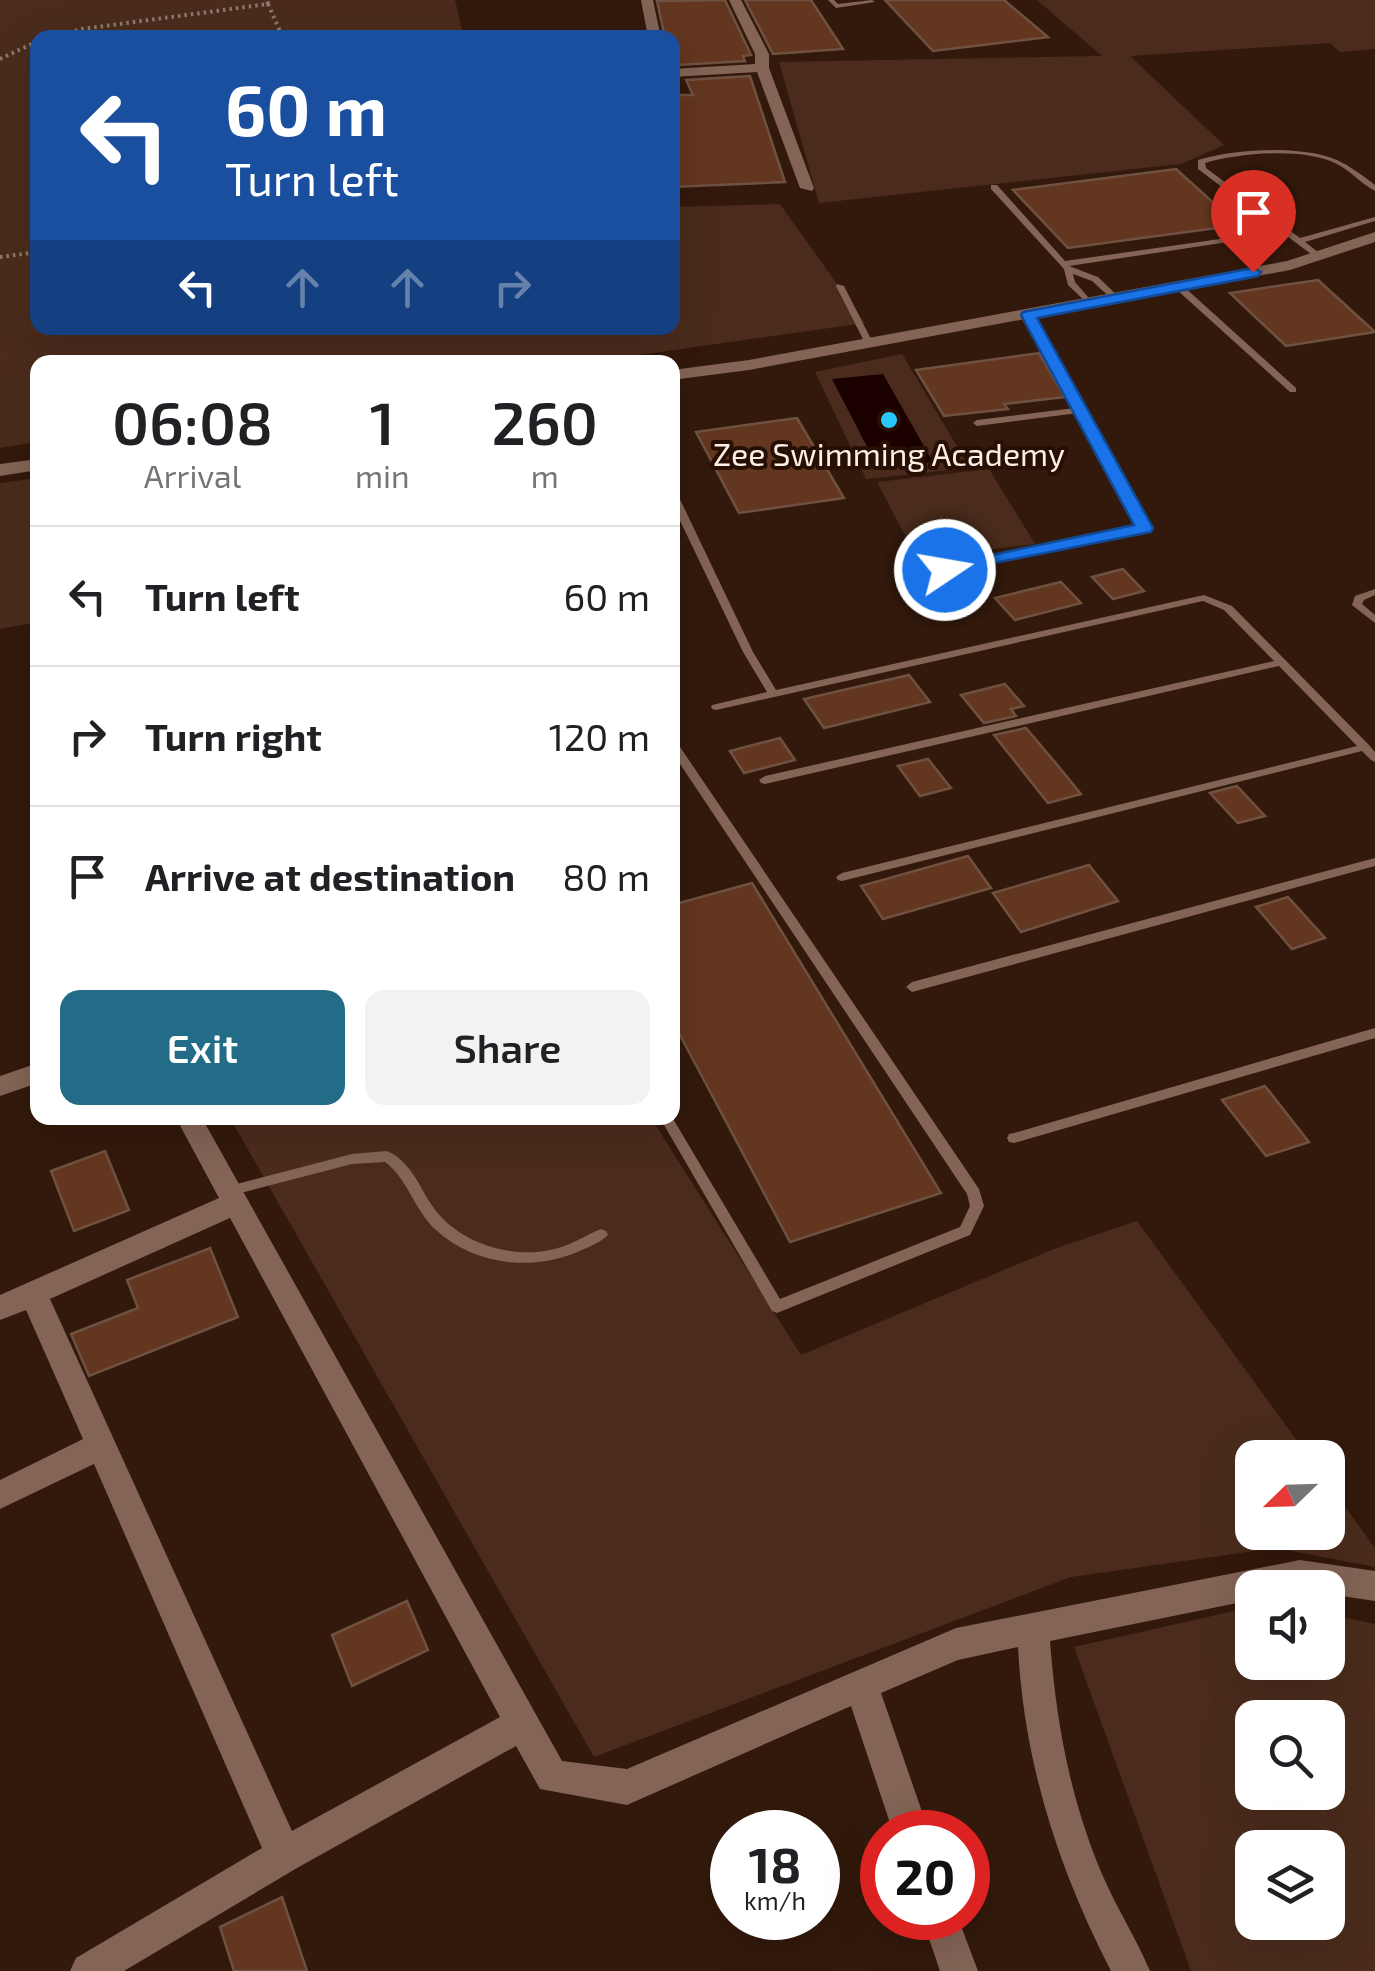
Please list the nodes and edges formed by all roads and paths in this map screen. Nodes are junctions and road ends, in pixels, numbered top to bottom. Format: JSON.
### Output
{"nodes":[{"id":1,"x":647,"y":0,"type":"edge"},
{"id":2,"x":735,"y":0,"type":"edge"},
{"id":3,"x":831,"y":0,"type":"edge"},
{"id":4,"x":268,"y":2,"type":"edge"},
{"id":5,"x":872,"y":2,"type":"edge"},
{"id":6,"x":78,"y":30,"type":"edge"},
{"id":7,"x":280,"y":30,"type":"edge"},
{"id":8,"x":653,"y":30,"type":"edge"},
{"id":9,"x":30,"y":45,"type":"edge"},
{"id":10,"x":0,"y":59,"type":"edge"},
{"id":11,"x":762,"y":68,"type":"junction"},
{"id":12,"x":680,"y":73,"type":"edge"},
{"id":13,"x":680,"y":81,"type":"edge"},
{"id":14,"x":684,"y":88,"type":"dead end"},
{"id":15,"x":994,"y":187,"type":"dead end"},
{"id":16,"x":807,"y":188,"type":"dead end"},
{"id":17,"x":1375,"y":189,"type":"edge"},
{"id":18,"x":1375,"y":219,"type":"edge"},
{"id":19,"x":1248,"y":237,"type":"dead end"},
{"id":20,"x":1375,"y":237,"type":"edge"},
{"id":21,"x":1298,"y":240,"type":"junction"},
{"id":22,"x":30,"y":253,"type":"edge"},
{"id":23,"x":1318,"y":256,"type":"junction"},
{"id":24,"x":0,"y":257,"type":"edge"},
{"id":25,"x":1065,"y":267,"type":"junction"},
{"id":26,"x":840,"y":286,"type":"dead end"},
{"id":27,"x":1179,"y":287,"type":"junction"},
{"id":28,"x":1117,"y":299,"type":"junction"},
{"id":29,"x":1090,"y":304,"type":"junction"},
{"id":30,"x":1028,"y":315,"type":"junction"},
{"id":31,"x":870,"y":343,"type":"junction"},
{"id":32,"x":680,"y":373,"type":"edge"},
{"id":33,"x":1293,"y":390,"type":"dead end"},
{"id":34,"x":1084,"y":410,"type":"junction"},
{"id":35,"x":977,"y":423,"type":"dead end"},
{"id":36,"x":30,"y":465,"type":"edge"},
{"id":37,"x":0,"y":470,"type":"edge"},
{"id":38,"x":680,"y":510,"type":"edge"},
{"id":39,"x":945,"y":570,"type":"dead end"},
{"id":40,"x":1375,"y":592,"type":"edge"},
{"id":41,"x":1375,"y":620,"type":"edge"},
{"id":42,"x":1281,"y":662,"type":"junction"},
{"id":43,"x":772,"y":694,"type":"junction"},
{"id":44,"x":716,"y":707,"type":"dead end"},
{"id":45,"x":1365,"y":747,"type":"junction"},
{"id":46,"x":680,"y":755,"type":"edge"},
{"id":47,"x":1375,"y":758,"type":"edge"},
{"id":48,"x":765,"y":780,"type":"dead end"},
{"id":49,"x":1375,"y":862,"type":"edge"},
{"id":50,"x":842,"y":878,"type":"dead end"},
{"id":51,"x":912,"y":986,"type":"dead end"},
{"id":52,"x":1375,"y":1033,"type":"edge"},
{"id":53,"x":30,"y":1076,"type":"edge"},
{"id":54,"x":0,"y":1086,"type":"edge"},
{"id":55,"x":193,"y":1125,"type":"edge"},
{"id":56,"x":670,"y":1125,"type":"edge"},
{"id":57,"x":1014,"y":1138,"type":"dead end"},
{"id":58,"x":233,"y":1197,"type":"junction"},
{"id":59,"x":601,"y":1235,"type":"dead end"},
{"id":60,"x":33,"y":1293,"type":"junction"},
{"id":61,"x":0,"y":1308,"type":"edge"},
{"id":62,"x":101,"y":1446,"type":"junction"},
{"id":63,"x":0,"y":1495,"type":"edge"},
{"id":64,"x":1375,"y":1586,"type":"edge"},
{"id":65,"x":1033,"y":1628,"type":"junction"},
{"id":66,"x":861,"y":1684,"type":"junction"},
{"id":67,"x":522,"y":1724,"type":"junction"},
{"id":68,"x":904,"y":1810,"type":"edge"},
{"id":69,"x":284,"y":1855,"type":"junction"},
{"id":70,"x":947,"y":1940,"type":"edge"},
{"id":71,"x":89,"y":1971,"type":"edge"},
{"id":72,"x":958,"y":1971,"type":"edge"},
{"id":73,"x":1131,"y":1971,"type":"edge"}],
"edges":[{"from":1,"to":8,"type":"street"},
{"from":2,"to":11,"type":"street"},
{"from":3,"to":5,"type":"lane"},
{"from":4,"to":6,"type":"path"},
{"from":4,"to":7,"type":"path"},
{"from":9,"to":10,"type":"path"},
{"from":11,"to":12,"type":"street"},
{"from":11,"to":16,"type":"street"},
{"from":13,"to":14,"type":"street"},
{"from":15,"to":25,"type":"lane"},
{"from":17,"to":21,"type":"lane"},
{"from":18,"to":21,"type":"lane"},
{"from":19,"to":25,"type":"lane"},
{"from":20,"to":23,"type":"street"},
{"from":21,"to":23,"type":"lane"},
{"from":22,"to":24,"type":"path"},
{"from":23,"to":27,"type":"street"},
{"from":25,"to":28,"type":"lane"},
{"from":25,"to":29,"type":"lane"},
{"from":26,"to":31,"type":"lane"},
{"from":27,"to":28,"type":"street"},
{"from":27,"to":33,"type":"lane"},
{"from":28,"to":29,"type":"street"},
{"from":29,"to":30,"type":"street"},
{"from":30,"to":31,"type":"street"},
{"from":30,"to":34,"type":"lane"},
{"from":31,"to":32,"type":"street"},
{"from":34,"to":35,"type":"lane"},
{"from":34,"to":39,"type":"lane"},
{"from":36,"to":37,"type":"street"},
{"from":38,"to":43,"type":"lane"},
{"from":40,"to":41,"type":"lane"},
{"from":42,"to":43,"type":"lane"},
{"from":42,"to":45,"type":"lane"},
{"from":42,"to":48,"type":"lane"},
{"from":43,"to":44,"type":"lane"},
{"from":45,"to":47,"type":"lane"},
{"from":45,"to":50,"type":"lane"},
{"from":46,"to":56,"type":"lane"},
{"from":49,"to":51,"type":"lane"},
{"from":52,"to":57,"type":"lane"},
{"from":53,"to":54,"type":"street"},
{"from":55,"to":58,"type":"street"},
{"from":58,"to":59,"type":"lane"},
{"from":58,"to":60,"type":"street"},
{"from":58,"to":67,"type":"street"},
{"from":60,"to":61,"type":"street"},
{"from":60,"to":62,"type":"street"},
{"from":62,"to":63,"type":"street"},
{"from":62,"to":69,"type":"street"},
{"from":64,"to":65,"type":"street"},
{"from":65,"to":66,"type":"street"},
{"from":65,"to":73,"type":"street"},
{"from":66,"to":67,"type":"street"},
{"from":66,"to":68,"type":"street"},
{"from":67,"to":69,"type":"street"},
{"from":69,"to":71,"type":"street"},
{"from":70,"to":72,"type":"street"}]}
